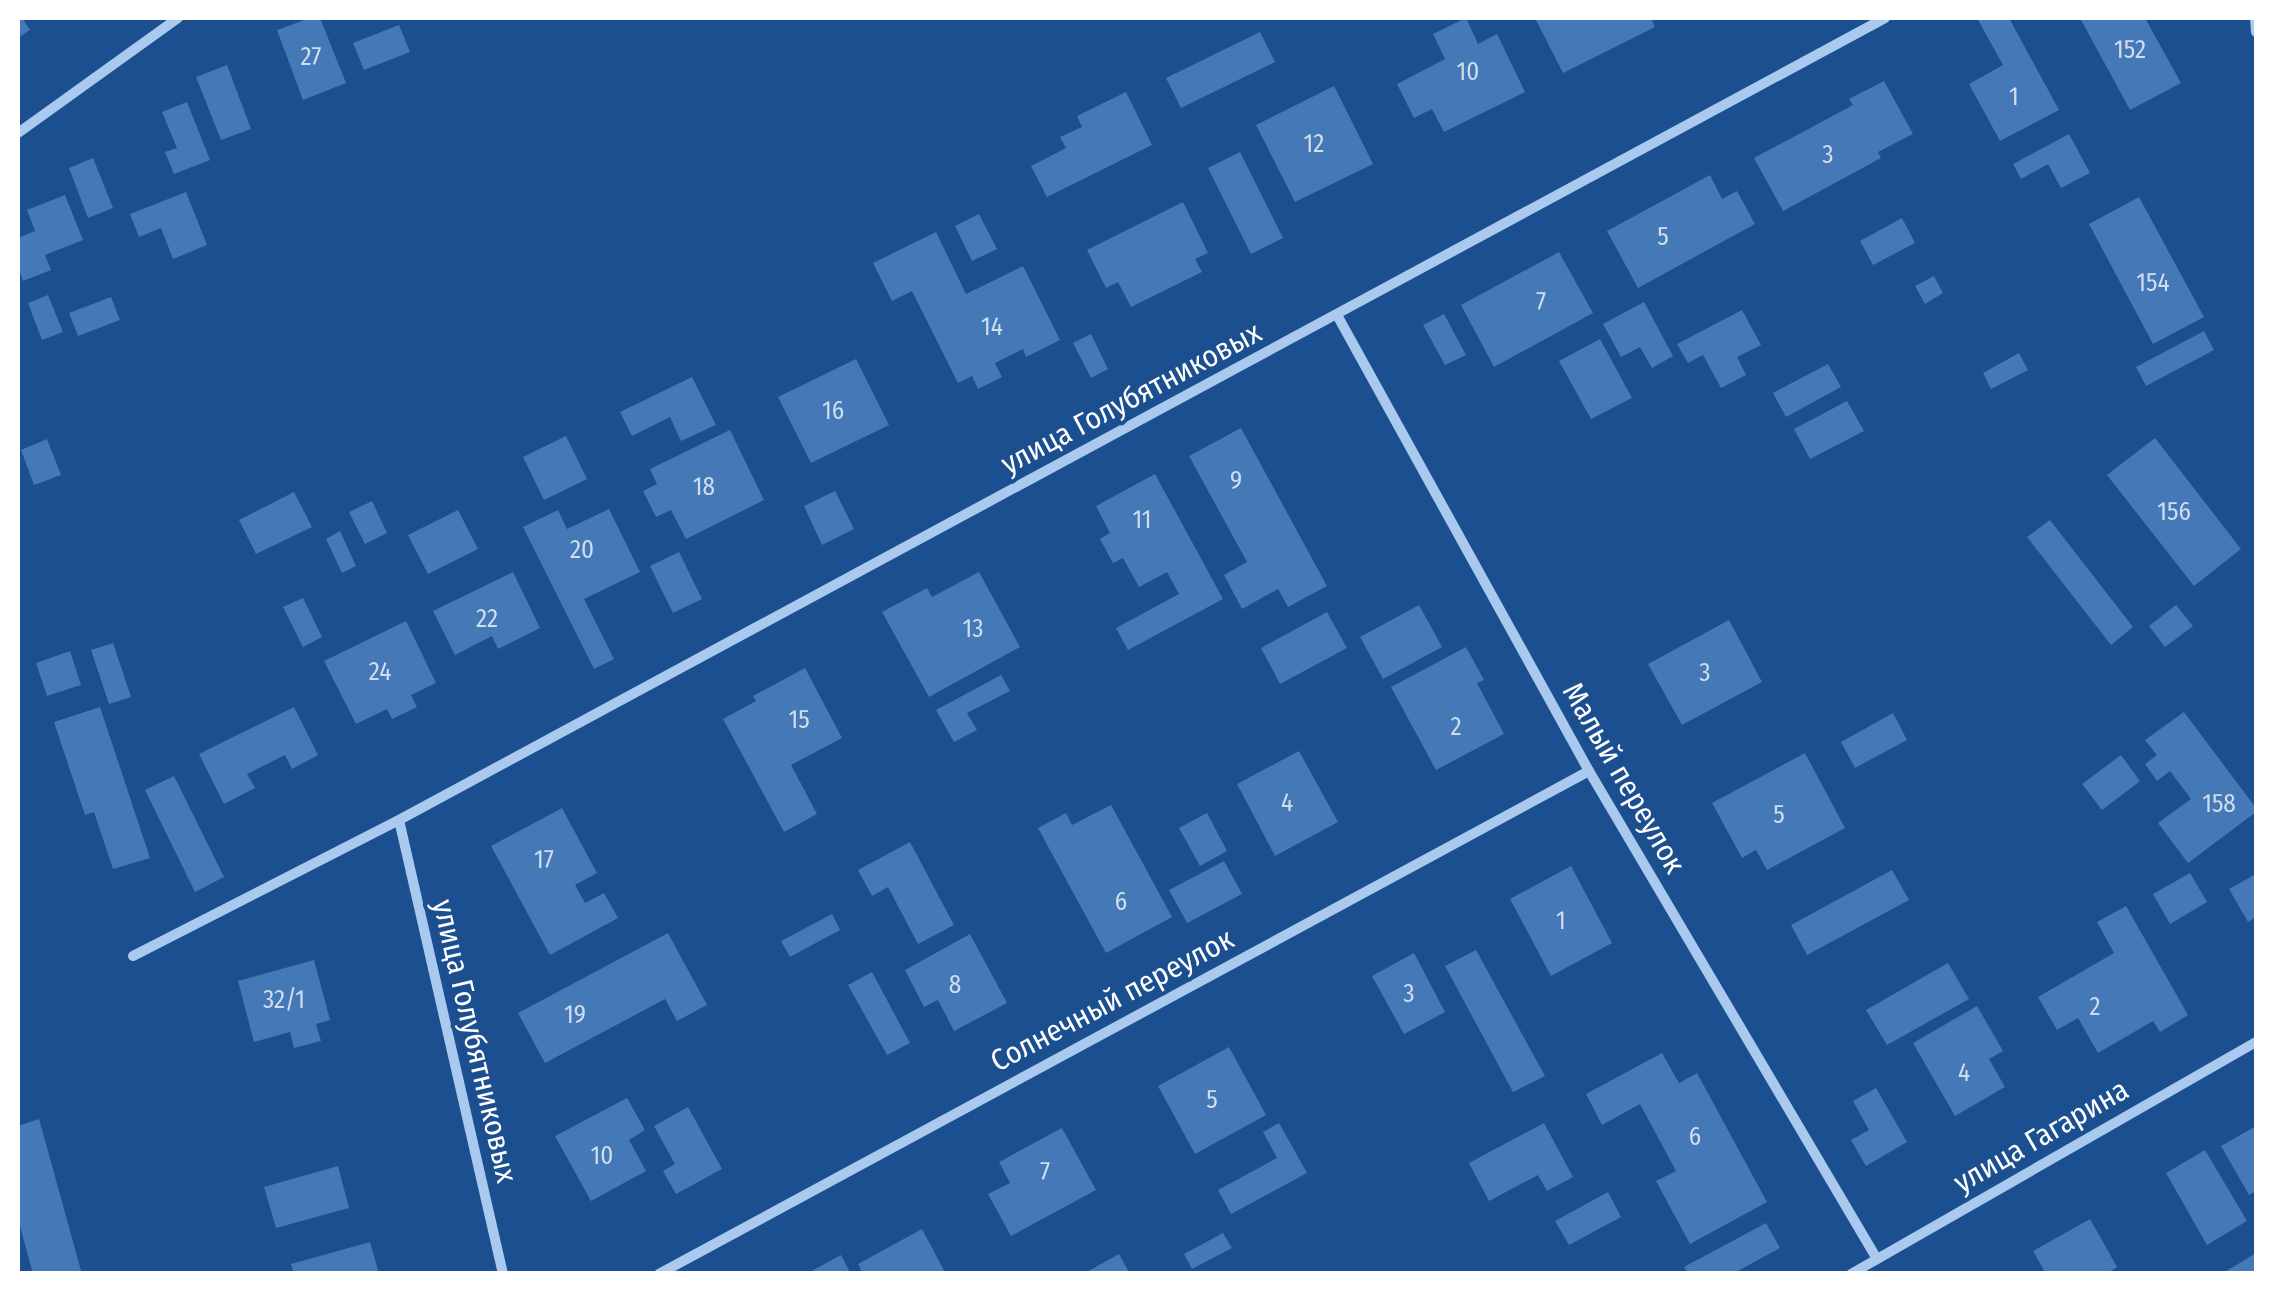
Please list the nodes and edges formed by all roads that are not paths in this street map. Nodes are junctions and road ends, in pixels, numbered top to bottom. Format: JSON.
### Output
{"nodes":[{"id":1,"x":178,"y":18,"type":"edge"},
{"id":2,"x":1885,"y":18,"type":"edge"},
{"id":3,"x":2254,"y":18,"type":"edge"},
{"id":4,"x":2256,"y":32,"type":"edge"},
{"id":5,"x":18,"y":133,"type":"edge"},
{"id":6,"x":1337,"y":315,"type":"junction"},
{"id":7,"x":1589,"y":770,"type":"junction"},
{"id":8,"x":399,"y":820,"type":"junction"},
{"id":9,"x":133,"y":956,"type":"dead end"},
{"id":10,"x":2256,"y":1042,"type":"edge"},
{"id":11,"x":1877,"y":1259,"type":"junction"},
{"id":12,"x":503,"y":1274,"type":"edge"},
{"id":13,"x":659,"y":1274,"type":"edge"},
{"id":14,"x":1851,"y":1274,"type":"edge"}],
"edges":[{"from":1,"to":5,"type":"street"},
{"from":2,"to":6,"type":"street","name":"улица Голубятниковых"},
{"from":3,"to":4,"type":"street"},
{"from":6,"to":7,"type":"street","name":"Малый переулок"},
{"from":6,"to":8,"type":"street","name":"улица Голубятниковых"},
{"from":7,"to":11,"type":"street","name":"Малый переулок"},
{"from":7,"to":13,"type":"street","name":"Солнечный переулок"},
{"from":8,"to":9,"type":"street","name":"улица Голубятниковых"},
{"from":8,"to":12,"type":"street","name":"улица Голубятниковых"},
{"from":10,"to":11,"type":"street","name":"улица Гагарина"},
{"from":11,"to":14,"type":"street","name":"улица Гагарина"}]}
